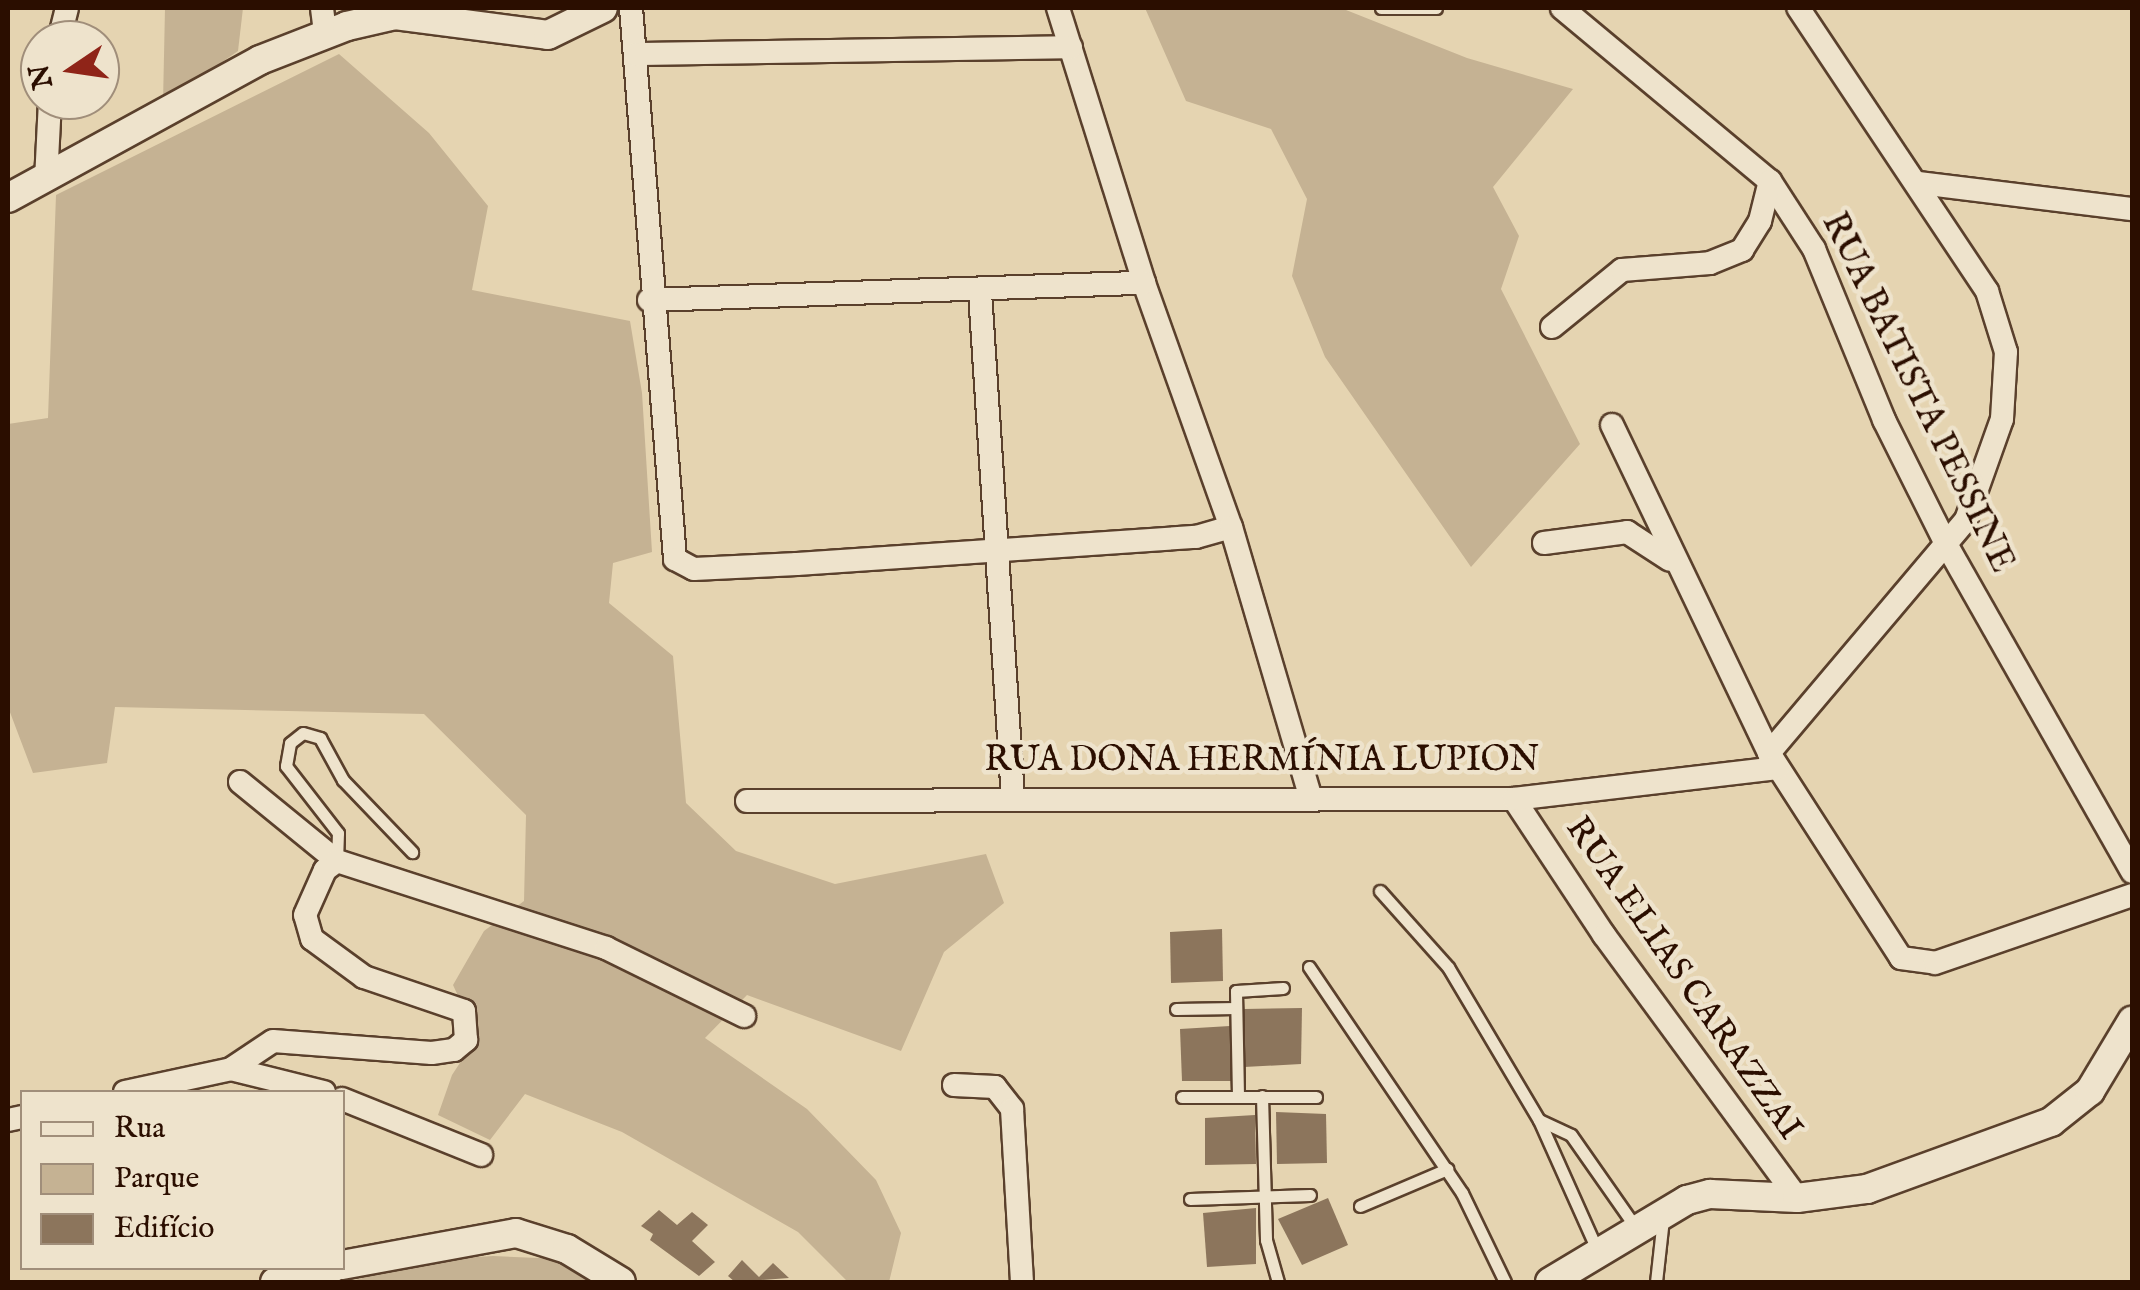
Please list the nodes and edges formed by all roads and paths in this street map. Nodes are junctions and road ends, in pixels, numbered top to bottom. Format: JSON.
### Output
{"nodes":[{"id":1,"x":603,"y":8,"type":"edge"},
{"id":2,"x":631,"y":8,"type":"edge"},
{"id":3,"x":1058,"y":8,"type":"edge"},
{"id":4,"x":1381,"y":8,"type":"edge"},
{"id":5,"x":1436,"y":8,"type":"edge"},
{"id":6,"x":1562,"y":8,"type":"edge"},
{"id":7,"x":1798,"y":8,"type":"edge"},
{"id":8,"x":324,"y":21,"type":"edge"},
{"id":9,"x":1071,"y":47,"type":"junction"},
{"id":10,"x":636,"y":54,"type":"junction"},
{"id":11,"x":49,"y":120,"type":"edge"},
{"id":12,"x":46,"y":180,"type":"junction"},
{"id":13,"x":1770,"y":181,"type":"junction"},
{"id":14,"x":1919,"y":183,"type":"junction"},
{"id":15,"x":8,"y":198,"type":"edge"},
{"id":16,"x":2132,"y":209,"type":"edge"},
{"id":17,"x":1144,"y":283,"type":"junction"},
{"id":18,"x":980,"y":292,"type":"junction"},
{"id":19,"x":650,"y":300,"type":"junction"},
{"id":20,"x":1552,"y":327,"type":"dead end"},
{"id":21,"x":1612,"y":425,"type":"dead end"},
{"id":22,"x":1231,"y":528,"type":"junction"},
{"id":23,"x":1544,"y":543,"type":"dead end"},
{"id":24,"x":1946,"y":544,"type":"junction"},
{"id":25,"x":994,"y":550,"type":"junction"},
{"id":26,"x":1673,"y":562,"type":"junction"},
{"id":27,"x":1773,"y":761,"type":"junction"},
{"id":28,"x":240,"y":782,"type":"dead end"},
{"id":29,"x":1310,"y":796,"type":"junction"},
{"id":30,"x":1012,"y":798,"type":"junction"},
{"id":31,"x":1514,"y":799,"type":"junction"},
{"id":32,"x":747,"y":801,"type":"dead end"},
{"id":33,"x":412,"y":852,"type":"dead end"},
{"id":34,"x":337,"y":861,"type":"junction"},
{"id":35,"x":2132,"y":872,"type":"edge"},
{"id":36,"x":1380,"y":891,"type":"dead end"},
{"id":37,"x":2132,"y":895,"type":"edge"},
{"id":38,"x":1309,"y":967,"type":"dead end"},
{"id":39,"x":1283,"y":988,"type":"dead end"},
{"id":40,"x":1236,"y":1008,"type":"junction"},
{"id":41,"x":1176,"y":1009,"type":"dead end"},
{"id":42,"x":744,"y":1016,"type":"dead end"},
{"id":43,"x":2132,"y":1021,"type":"edge"},
{"id":44,"x":231,"y":1069,"type":"junction"},
{"id":45,"x":954,"y":1085,"type":"dead end"},
{"id":46,"x":134,"y":1090,"type":"edge"},
{"id":47,"x":316,"y":1090,"type":"edge"},
{"id":48,"x":1182,"y":1096,"type":"dead end"},
{"id":49,"x":1238,"y":1096,"type":"junction"},
{"id":50,"x":1262,"y":1096,"type":"junction"},
{"id":51,"x":1316,"y":1097,"type":"dead end"},
{"id":52,"x":345,"y":1100,"type":"edge"},
{"id":53,"x":1539,"y":1120,"type":"junction"},
{"id":54,"x":481,"y":1155,"type":"dead end"},
{"id":55,"x":1447,"y":1169,"type":"junction"},
{"id":56,"x":1310,"y":1195,"type":"dead end"},
{"id":57,"x":1264,"y":1196,"type":"junction"},
{"id":58,"x":1797,"y":1198,"type":"junction"},
{"id":59,"x":1190,"y":1199,"type":"dead end"},
{"id":60,"x":1360,"y":1206,"type":"dead end"},
{"id":61,"x":1664,"y":1210,"type":"junction"},
{"id":62,"x":1636,"y":1228,"type":"junction"},
{"id":63,"x":1598,"y":1252,"type":"junction"},
{"id":64,"x":345,"y":1264,"type":"edge"},
{"id":65,"x":324,"y":1270,"type":"edge"},
{"id":66,"x":274,"y":1282,"type":"edge"},
{"id":67,"x":621,"y":1282,"type":"edge"},
{"id":68,"x":1022,"y":1282,"type":"edge"},
{"id":69,"x":1278,"y":1282,"type":"edge"},
{"id":70,"x":1505,"y":1282,"type":"edge"},
{"id":71,"x":1550,"y":1282,"type":"edge"},
{"id":72,"x":1656,"y":1282,"type":"edge"}],
"edges":[{"from":1,"to":8,"type":"street"},
{"from":2,"to":10,"type":"street"},
{"from":3,"to":9,"type":"street"},
{"from":4,"to":5,"type":"lane"},
{"from":6,"to":13,"type":"street","name":"RUA BATISTA PESSINE"},
{"from":7,"to":14,"type":"street"},
{"from":8,"to":12,"type":"street"},
{"from":9,"to":10,"type":"street"},
{"from":9,"to":17,"type":"street"},
{"from":10,"to":19,"type":"street"},
{"from":11,"to":12,"type":"street"},
{"from":12,"to":15,"type":"street"},
{"from":13,"to":20,"type":"street"},
{"from":13,"to":24,"type":"street","name":"RUA BATISTA PESSINE"},
{"from":14,"to":16,"type":"street"},
{"from":14,"to":24,"type":"street"},
{"from":17,"to":18,"type":"street"},
{"from":17,"to":22,"type":"street"},
{"from":18,"to":19,"type":"street"},
{"from":18,"to":25,"type":"street"},
{"from":19,"to":25,"type":"street"},
{"from":21,"to":26,"type":"street"},
{"from":22,"to":25,"type":"street"},
{"from":22,"to":29,"type":"street"},
{"from":23,"to":26,"type":"street"},
{"from":24,"to":27,"type":"street"},
{"from":24,"to":35,"type":"street","name":"RUA BATISTA PESSINE"},
{"from":25,"to":30,"type":"street"},
{"from":26,"to":27,"type":"street"},
{"from":27,"to":31,"type":"street","name":"RUA DONA HERMÍNIA LUPION"},
{"from":27,"to":37,"type":"street"},
{"from":28,"to":34,"type":"street"},
{"from":29,"to":30,"type":"street","name":"RUA DONA HERMÍNIA LUPION"},
{"from":29,"to":31,"type":"street","name":"RUA DONA HERMÍNIA LUPION"},
{"from":30,"to":32,"type":"street","name":"RUA DONA HERMÍNIA LUPION"},
{"from":31,"to":58,"type":"street","name":"RUA ELIAS CARAZZAI"},
{"from":33,"to":34,"type":"lane"},
{"from":34,"to":42,"type":"street"},
{"from":34,"to":44,"type":"street"},
{"from":36,"to":53,"type":"lane"},
{"from":38,"to":55,"type":"lane"},
{"from":39,"to":40,"type":"lane"},
{"from":40,"to":41,"type":"lane"},
{"from":40,"to":49,"type":"lane"},
{"from":43,"to":58,"type":"street"},
{"from":44,"to":46,"type":"street"},
{"from":44,"to":47,"type":"street"},
{"from":45,"to":68,"type":"street"},
{"from":48,"to":49,"type":"lane"},
{"from":49,"to":50,"type":"lane"},
{"from":50,"to":51,"type":"lane"},
{"from":50,"to":57,"type":"lane"},
{"from":52,"to":54,"type":"street"},
{"from":53,"to":62,"type":"lane"},
{"from":53,"to":63,"type":"lane"},
{"from":55,"to":60,"type":"lane"},
{"from":55,"to":70,"type":"lane"},
{"from":56,"to":57,"type":"lane"},
{"from":57,"to":59,"type":"lane"},
{"from":57,"to":69,"type":"lane"},
{"from":58,"to":61,"type":"street"},
{"from":61,"to":62,"type":"street"},
{"from":61,"to":72,"type":"lane"},
{"from":62,"to":63,"type":"street"},
{"from":63,"to":71,"type":"street"},
{"from":64,"to":67,"type":"street"},
{"from":65,"to":66,"type":"street"}]}
